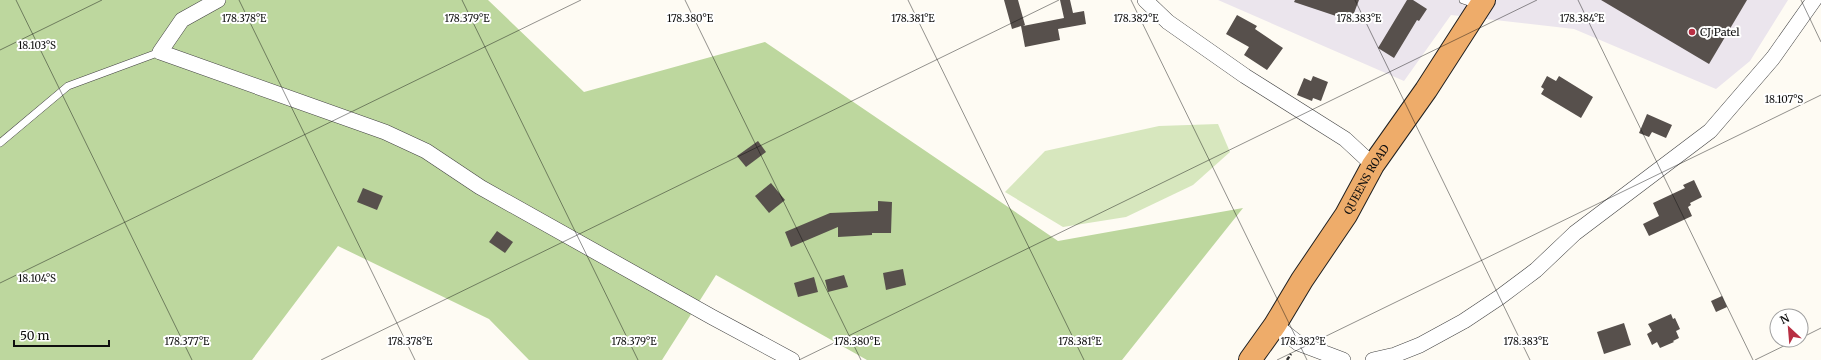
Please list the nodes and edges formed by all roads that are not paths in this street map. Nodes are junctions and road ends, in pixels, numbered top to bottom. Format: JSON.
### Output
{"nodes":[{"id":1,"x":218,"y":0,"type":"edge"},
{"id":2,"x":1145,"y":0,"type":"edge"},
{"id":3,"x":1814,"y":0,"type":"edge"},
{"id":4,"x":1476,"y":2,"type":"edge"},
{"id":5,"x":160,"y":52,"type":"junction"},
{"id":6,"x":0,"y":143,"type":"edge"},
{"id":7,"x":1373,"y":165,"type":"junction"},
{"id":8,"x":1275,"y":325,"type":"junction"},
{"id":9,"x":792,"y":360,"type":"edge"},
{"id":10,"x":1250,"y":360,"type":"edge"},
{"id":11,"x":1343,"y":360,"type":"edge"},
{"id":12,"x":1373,"y":360,"type":"edge"}],
"edges":[{"from":1,"to":5,"type":"street"},
{"from":2,"to":7,"type":"street"},
{"from":3,"to":12,"type":"street"},
{"from":4,"to":7,"type":"highway","name":"QUEENS ROAD"},
{"from":5,"to":6,"type":"lane"},
{"from":5,"to":9,"type":"street"},
{"from":7,"to":8,"type":"highway","name":"QUEENS ROAD"},
{"from":8,"to":10,"type":"highway","name":"QUEENS ROAD"},
{"from":8,"to":11,"type":"street"}]}
